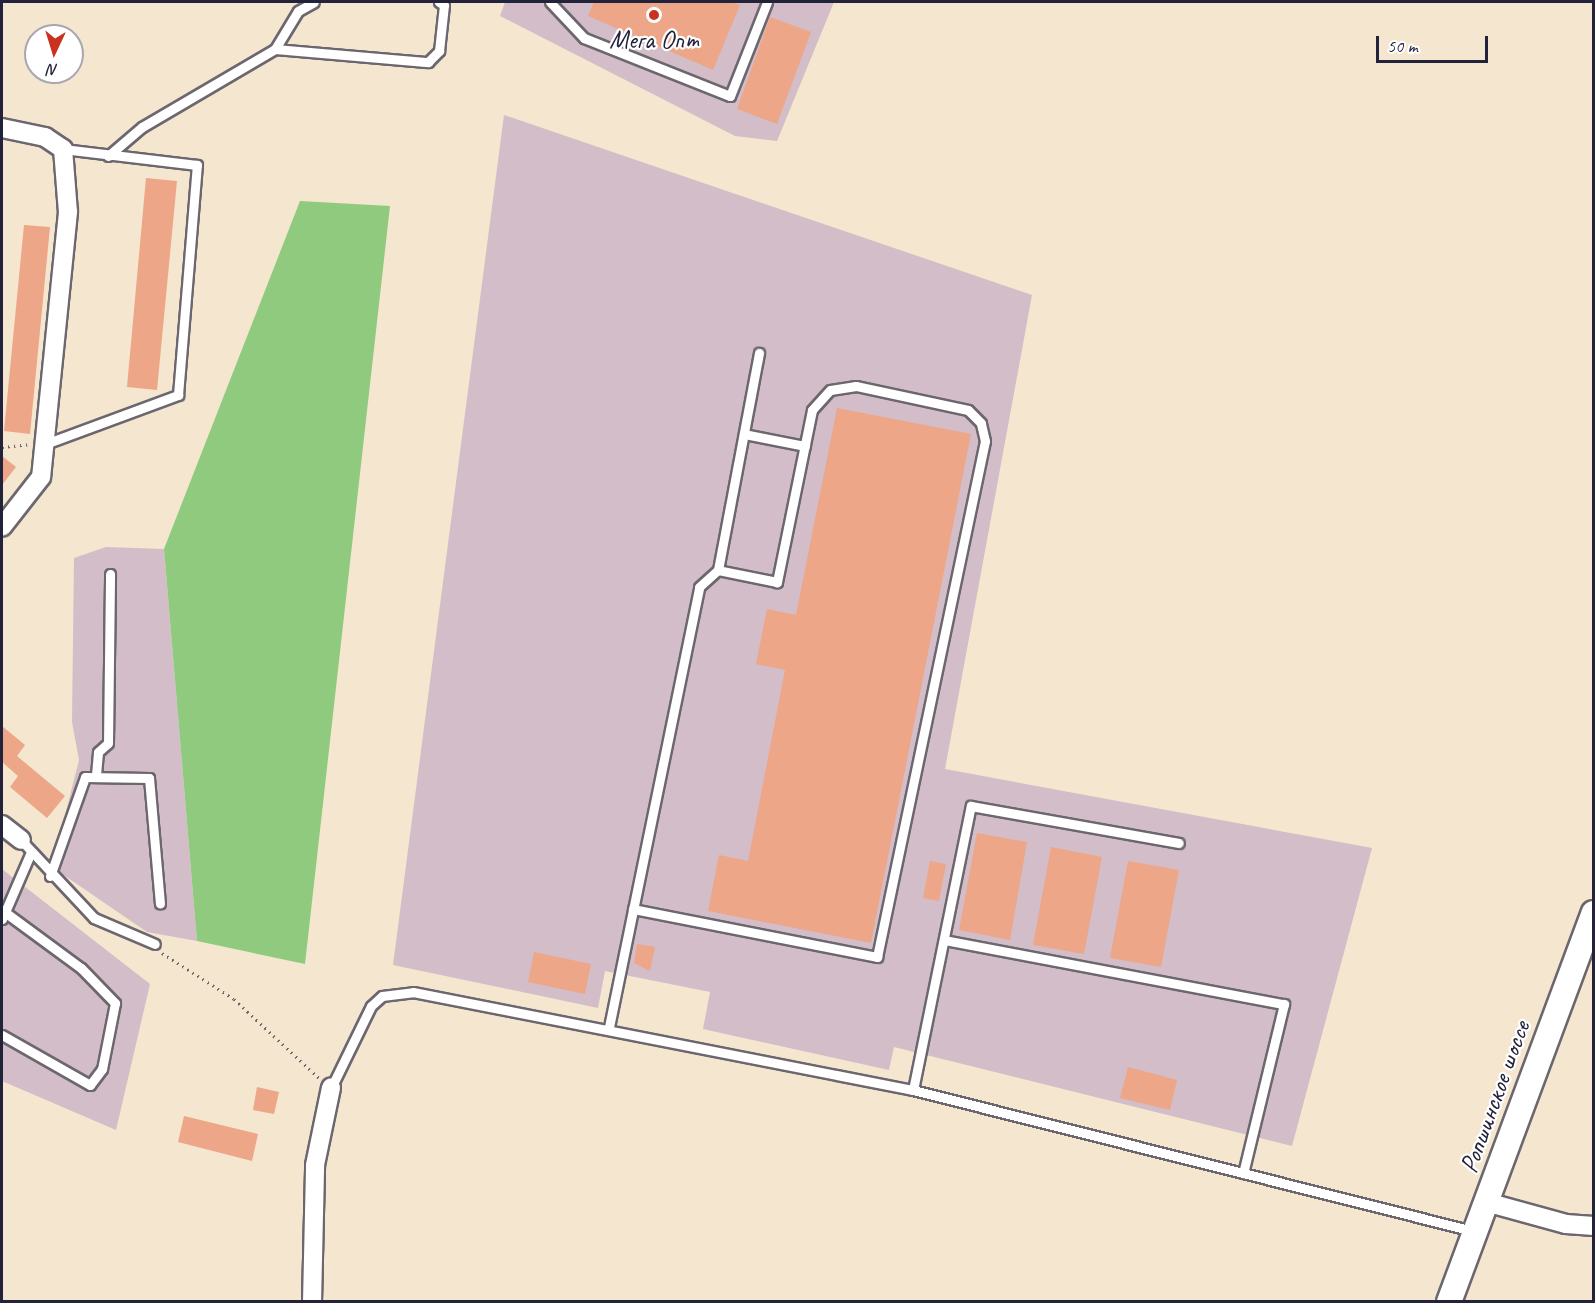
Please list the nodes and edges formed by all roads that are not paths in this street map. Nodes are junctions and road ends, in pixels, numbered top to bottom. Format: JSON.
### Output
{"nodes":[{"id":1,"x":314,"y":2,"type":"edge"},
{"id":2,"x":439,"y":2,"type":"edge"},
{"id":3,"x":550,"y":2,"type":"edge"},
{"id":4,"x":767,"y":2,"type":"edge"},
{"id":5,"x":275,"y":49,"type":"junction"},
{"id":6,"x":2,"y":128,"type":"edge"},
{"id":7,"x":63,"y":149,"type":"junction"},
{"id":8,"x":108,"y":156,"type":"junction"},
{"id":9,"x":759,"y":354,"type":"dead end"},
{"id":10,"x":744,"y":434,"type":"junction"},
{"id":11,"x":39,"y":443,"type":"junction"},
{"id":12,"x":805,"y":446,"type":"junction"},
{"id":13,"x":2,"y":527,"type":"edge"},
{"id":14,"x":718,"y":570,"type":"junction"},
{"id":15,"x":110,"y":574,"type":"dead end"},
{"id":16,"x":96,"y":775,"type":"junction"},
{"id":17,"x":2,"y":825,"type":"edge"},
{"id":18,"x":1179,"y":843,"type":"dead end"},
{"id":19,"x":26,"y":846,"type":"junction"},
{"id":20,"x":50,"y":876,"type":"junction"},
{"id":21,"x":160,"y":904,"type":"dead end"},
{"id":22,"x":633,"y":909,"type":"junction"},
{"id":23,"x":3,"y":913,"type":"edge"},
{"id":24,"x":1593,"y":913,"type":"edge"},
{"id":25,"x":944,"y":940,"type":"junction"},
{"id":26,"x":155,"y":944,"type":"road end"},
{"id":27,"x":609,"y":1027,"type":"junction"},
{"id":28,"x":2,"y":1035,"type":"edge"},
{"id":29,"x":331,"y":1088,"type":"joint"},
{"id":30,"x":913,"y":1090,"type":"junction"},
{"id":31,"x":1243,"y":1173,"type":"junction"},
{"id":32,"x":1486,"y":1202,"type":"junction"},
{"id":33,"x":1593,"y":1226,"type":"edge"},
{"id":34,"x":1475,"y":1232,"type":"junction"},
{"id":35,"x":312,"y":1302,"type":"edge"},
{"id":36,"x":1449,"y":1302,"type":"edge"}],
"edges":[{"from":1,"to":5,"type":"lane"},
{"from":2,"to":5,"type":"lane"},
{"from":3,"to":4,"type":"lane"},
{"from":5,"to":8,"type":"lane"},
{"from":6,"to":7,"type":"street"},
{"from":7,"to":8,"type":"lane"},
{"from":7,"to":11,"type":"street"},
{"from":8,"to":11,"type":"lane"},
{"from":9,"to":10,"type":"lane"},
{"from":10,"to":12,"type":"lane"},
{"from":10,"to":14,"type":"lane"},
{"from":11,"to":13,"type":"street"},
{"from":12,"to":14,"type":"lane"},
{"from":12,"to":22,"type":"lane"},
{"from":14,"to":22,"type":"lane"},
{"from":15,"to":16,"type":"lane"},
{"from":16,"to":20,"type":"lane"},
{"from":16,"to":21,"type":"lane"},
{"from":17,"to":19,"type":"street"},
{"from":18,"to":25,"type":"lane"},
{"from":19,"to":20,"type":"lane"},
{"from":19,"to":23,"type":"lane"},
{"from":20,"to":26,"type":"lane"},
{"from":22,"to":27,"type":"lane"},
{"from":23,"to":28,"type":"lane"},
{"from":24,"to":32,"type":"main road","name":"Ропшинское шоссе"},
{"from":25,"to":30,"type":"lane"},
{"from":25,"to":31,"type":"lane"},
{"from":27,"to":29,"type":"lane"},
{"from":27,"to":30,"type":"lane"},
{"from":29,"to":35,"type":"street"},
{"from":30,"to":31,"type":"lane"},
{"from":31,"to":34,"type":"lane"},
{"from":32,"to":33,"type":"street"},
{"from":32,"to":34,"type":"main road","name":"Ропшинское шоссе"},
{"from":34,"to":36,"type":"main road","name":"Ропшинское шоссе"}]}
